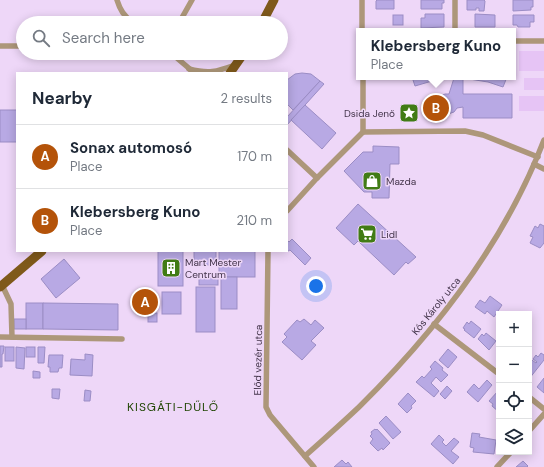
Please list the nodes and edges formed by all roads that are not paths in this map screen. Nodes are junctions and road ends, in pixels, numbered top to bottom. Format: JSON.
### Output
{"nodes":[{"id":1,"x":117,"y":0,"type":"edge"},
{"id":2,"x":192,"y":0,"type":"edge"},
{"id":3,"x":274,"y":0,"type":"edge"},
{"id":4,"x":362,"y":0,"type":"edge"},
{"id":5,"x":455,"y":0,"type":"edge"},
{"id":6,"x":125,"y":16,"type":"edge"},
{"id":7,"x":183,"y":16,"type":"edge"},
{"id":8,"x":266,"y":16,"type":"edge"},
{"id":9,"x":362,"y":28,"type":"edge"},
{"id":10,"x":455,"y":28,"type":"edge"},
{"id":11,"x":544,"y":41,"type":"edge"},
{"id":12,"x":516,"y":42,"type":"edge"},
{"id":13,"x":0,"y":46,"type":"edge"},
{"id":14,"x":16,"y":46,"type":"edge"},
{"id":15,"x":179,"y":60,"type":"edge"},
{"id":16,"x":240,"y":60,"type":"edge"},
{"id":17,"x":236,"y":69,"type":"edge"},
{"id":18,"x":192,"y":72,"type":"edge"},
{"id":19,"x":363,"y":80,"type":"edge"},
{"id":20,"x":363,"y":132,"type":"junction"},
{"id":21,"x":544,"y":140,"type":"edge"},
{"id":22,"x":288,"y":151,"type":"edge"},
{"id":23,"x":538,"y":157,"type":"junction"},
{"id":24,"x":534,"y":164,"type":"junction"},
{"id":25,"x":544,"y":170,"type":"edge"},
{"id":26,"x":317,"y":178,"type":"junction"},
{"id":27,"x":288,"y":210,"type":"edge"},
{"id":28,"x":41,"y":252,"type":"edge"},
{"id":29,"x":268,"y":252,"type":"edge"},
{"id":30,"x":1,"y":286,"type":"edge"},
{"id":31,"x":434,"y":324,"type":"junction"},
{"id":32,"x":0,"y":337,"type":"edge"},
{"id":33,"x":12,"y":337,"type":"junction"},
{"id":34,"x":122,"y":339,"type":"dead end"},
{"id":35,"x":496,"y":372,"type":"edge"},
{"id":36,"x":532,"y":400,"type":"edge"},
{"id":37,"x":544,"y":409,"type":"edge"},
{"id":38,"x":544,"y":414,"type":"edge"},
{"id":39,"x":532,"y":428,"type":"edge"},
{"id":40,"x":508,"y":455,"type":"edge"},
{"id":41,"x":305,"y":456,"type":"junction"},
{"id":42,"x":314,"y":467,"type":"edge"},
{"id":43,"x":497,"y":467,"type":"edge"}],
"edges":[{"from":1,"to":6,"type":"street"},
{"from":2,"to":7,"type":"street"},
{"from":3,"to":8,"type":"main road"},
{"from":4,"to":9,"type":"street"},
{"from":5,"to":10,"type":"street"},
{"from":11,"to":12,"type":"street"},
{"from":13,"to":14,"type":"street"},
{"from":15,"to":18,"type":"street"},
{"from":16,"to":17,"type":"main road"},
{"from":17,"to":18,"type":"street"},
{"from":19,"to":20,"type":"street"},
{"from":20,"to":23,"type":"street"},
{"from":20,"to":26,"type":"street"},
{"from":21,"to":23,"type":"street","name":"Kós Károly utca"},
{"from":22,"to":26,"type":"street"},
{"from":23,"to":24,"type":"street","name":"Kós Károly utca"},
{"from":24,"to":25,"type":"street"},
{"from":24,"to":31,"type":"street","name":"Kós Károly utca"},
{"from":26,"to":27,"type":"street"},
{"from":28,"to":30,"type":"main road"},
{"from":29,"to":41,"type":"street","name":"Előd vezér utca"},
{"from":30,"to":33,"type":"street"},
{"from":31,"to":35,"type":"street"},
{"from":31,"to":41,"type":"street","name":"Kós Károly utca"},
{"from":32,"to":33,"type":"street"},
{"from":33,"to":34,"type":"street"},
{"from":36,"to":37,"type":"street"},
{"from":38,"to":39,"type":"street"},
{"from":40,"to":43,"type":"street"},
{"from":41,"to":42,"type":"street","name":"Előd vezér utca"}]}
